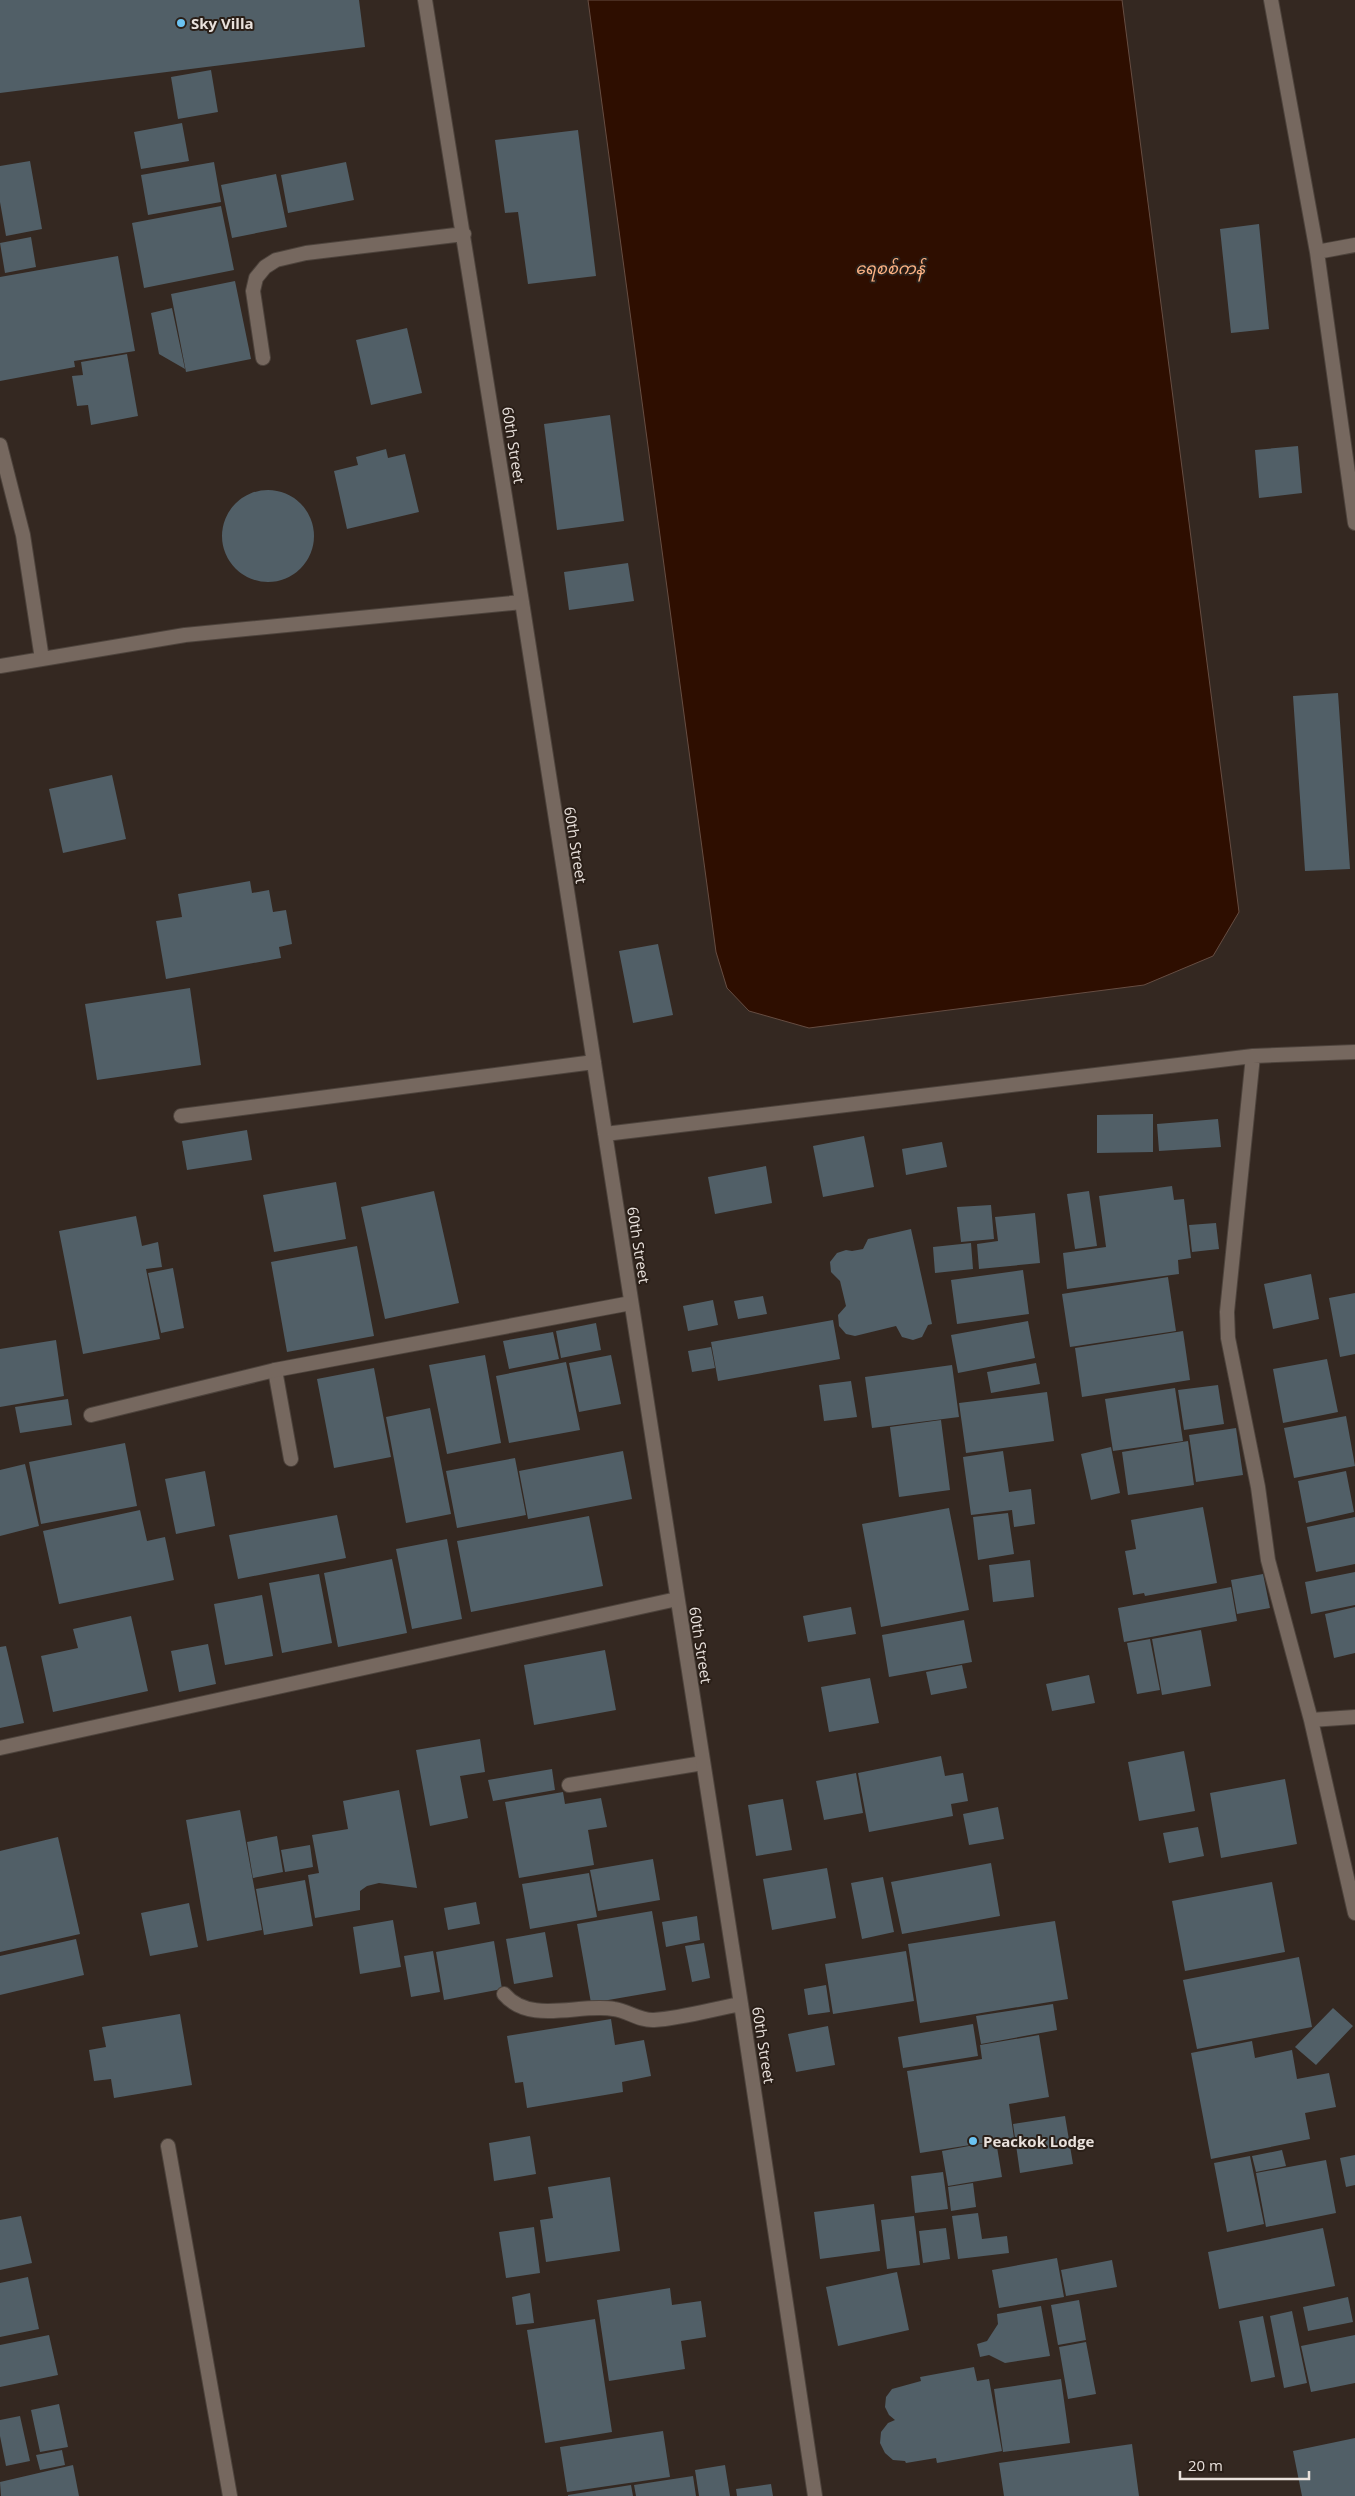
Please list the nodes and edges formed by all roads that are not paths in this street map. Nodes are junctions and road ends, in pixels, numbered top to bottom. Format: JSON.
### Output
{"nodes":[{"id":1,"x":425,"y":0,"type":"edge"},
{"id":2,"x":1271,"y":0,"type":"edge"},
{"id":3,"x":464,"y":234,"type":"junction"},
{"id":4,"x":1355,"y":245,"type":"edge"},
{"id":5,"x":1317,"y":252,"type":"junction"},
{"id":6,"x":263,"y":358,"type":"dead end"},
{"id":7,"x":0,"y":444,"type":"edge"},
{"id":8,"x":1355,"y":523,"type":"edge"},
{"id":9,"x":522,"y":602,"type":"junction"},
{"id":10,"x":42,"y":659,"type":"junction"},
{"id":11,"x":0,"y":666,"type":"edge"},
{"id":12,"x":1355,"y":1052,"type":"edge"},
{"id":13,"x":1253,"y":1056,"type":"junction"},
{"id":14,"x":594,"y":1062,"type":"junction"},
{"id":15,"x":181,"y":1116,"type":"dead end"},
{"id":16,"x":605,"y":1134,"type":"junction"},
{"id":17,"x":631,"y":1303,"type":"junction"},
{"id":18,"x":275,"y":1370,"type":"junction"},
{"id":19,"x":91,"y":1415,"type":"dead end"},
{"id":20,"x":291,"y":1459,"type":"dead end"},
{"id":21,"x":677,"y":1599,"type":"junction"},
{"id":22,"x":1355,"y":1717,"type":"edge"},
{"id":23,"x":1311,"y":1720,"type":"junction"},
{"id":24,"x":0,"y":1748,"type":"edge"},
{"id":25,"x":703,"y":1763,"type":"junction"},
{"id":26,"x":569,"y":1785,"type":"dead end"},
{"id":27,"x":1355,"y":1913,"type":"edge"},
{"id":28,"x":504,"y":1994,"type":"dead end"},
{"id":29,"x":741,"y":2004,"type":"junction"},
{"id":30,"x":168,"y":2146,"type":"dead end"},
{"id":31,"x":230,"y":2496,"type":"edge"},
{"id":32,"x":815,"y":2496,"type":"edge"}],
"edges":[{"from":1,"to":3,"type":"street","name":"60th Street"},
{"from":2,"to":5,"type":"street"},
{"from":3,"to":6,"type":"street"},
{"from":3,"to":9,"type":"street","name":"60th Street"},
{"from":4,"to":5,"type":"street"},
{"from":5,"to":8,"type":"street"},
{"from":7,"to":10,"type":"street"},
{"from":9,"to":10,"type":"street"},
{"from":9,"to":14,"type":"street","name":"60th Street"},
{"from":10,"to":11,"type":"street"},
{"from":12,"to":13,"type":"street"},
{"from":13,"to":16,"type":"street"},
{"from":13,"to":23,"type":"street"},
{"from":14,"to":15,"type":"street"},
{"from":14,"to":16,"type":"street","name":"60th Street"},
{"from":16,"to":17,"type":"street","name":"60th Street"},
{"from":17,"to":18,"type":"street"},
{"from":17,"to":21,"type":"street","name":"60th Street"},
{"from":18,"to":19,"type":"street"},
{"from":18,"to":20,"type":"street"},
{"from":21,"to":24,"type":"street"},
{"from":21,"to":25,"type":"street","name":"60th Street"},
{"from":22,"to":23,"type":"street"},
{"from":23,"to":27,"type":"street"},
{"from":25,"to":26,"type":"street"},
{"from":25,"to":29,"type":"street","name":"60th Street"},
{"from":28,"to":29,"type":"street"},
{"from":29,"to":32,"type":"street","name":"60th Street"},
{"from":30,"to":31,"type":"street"}]}
